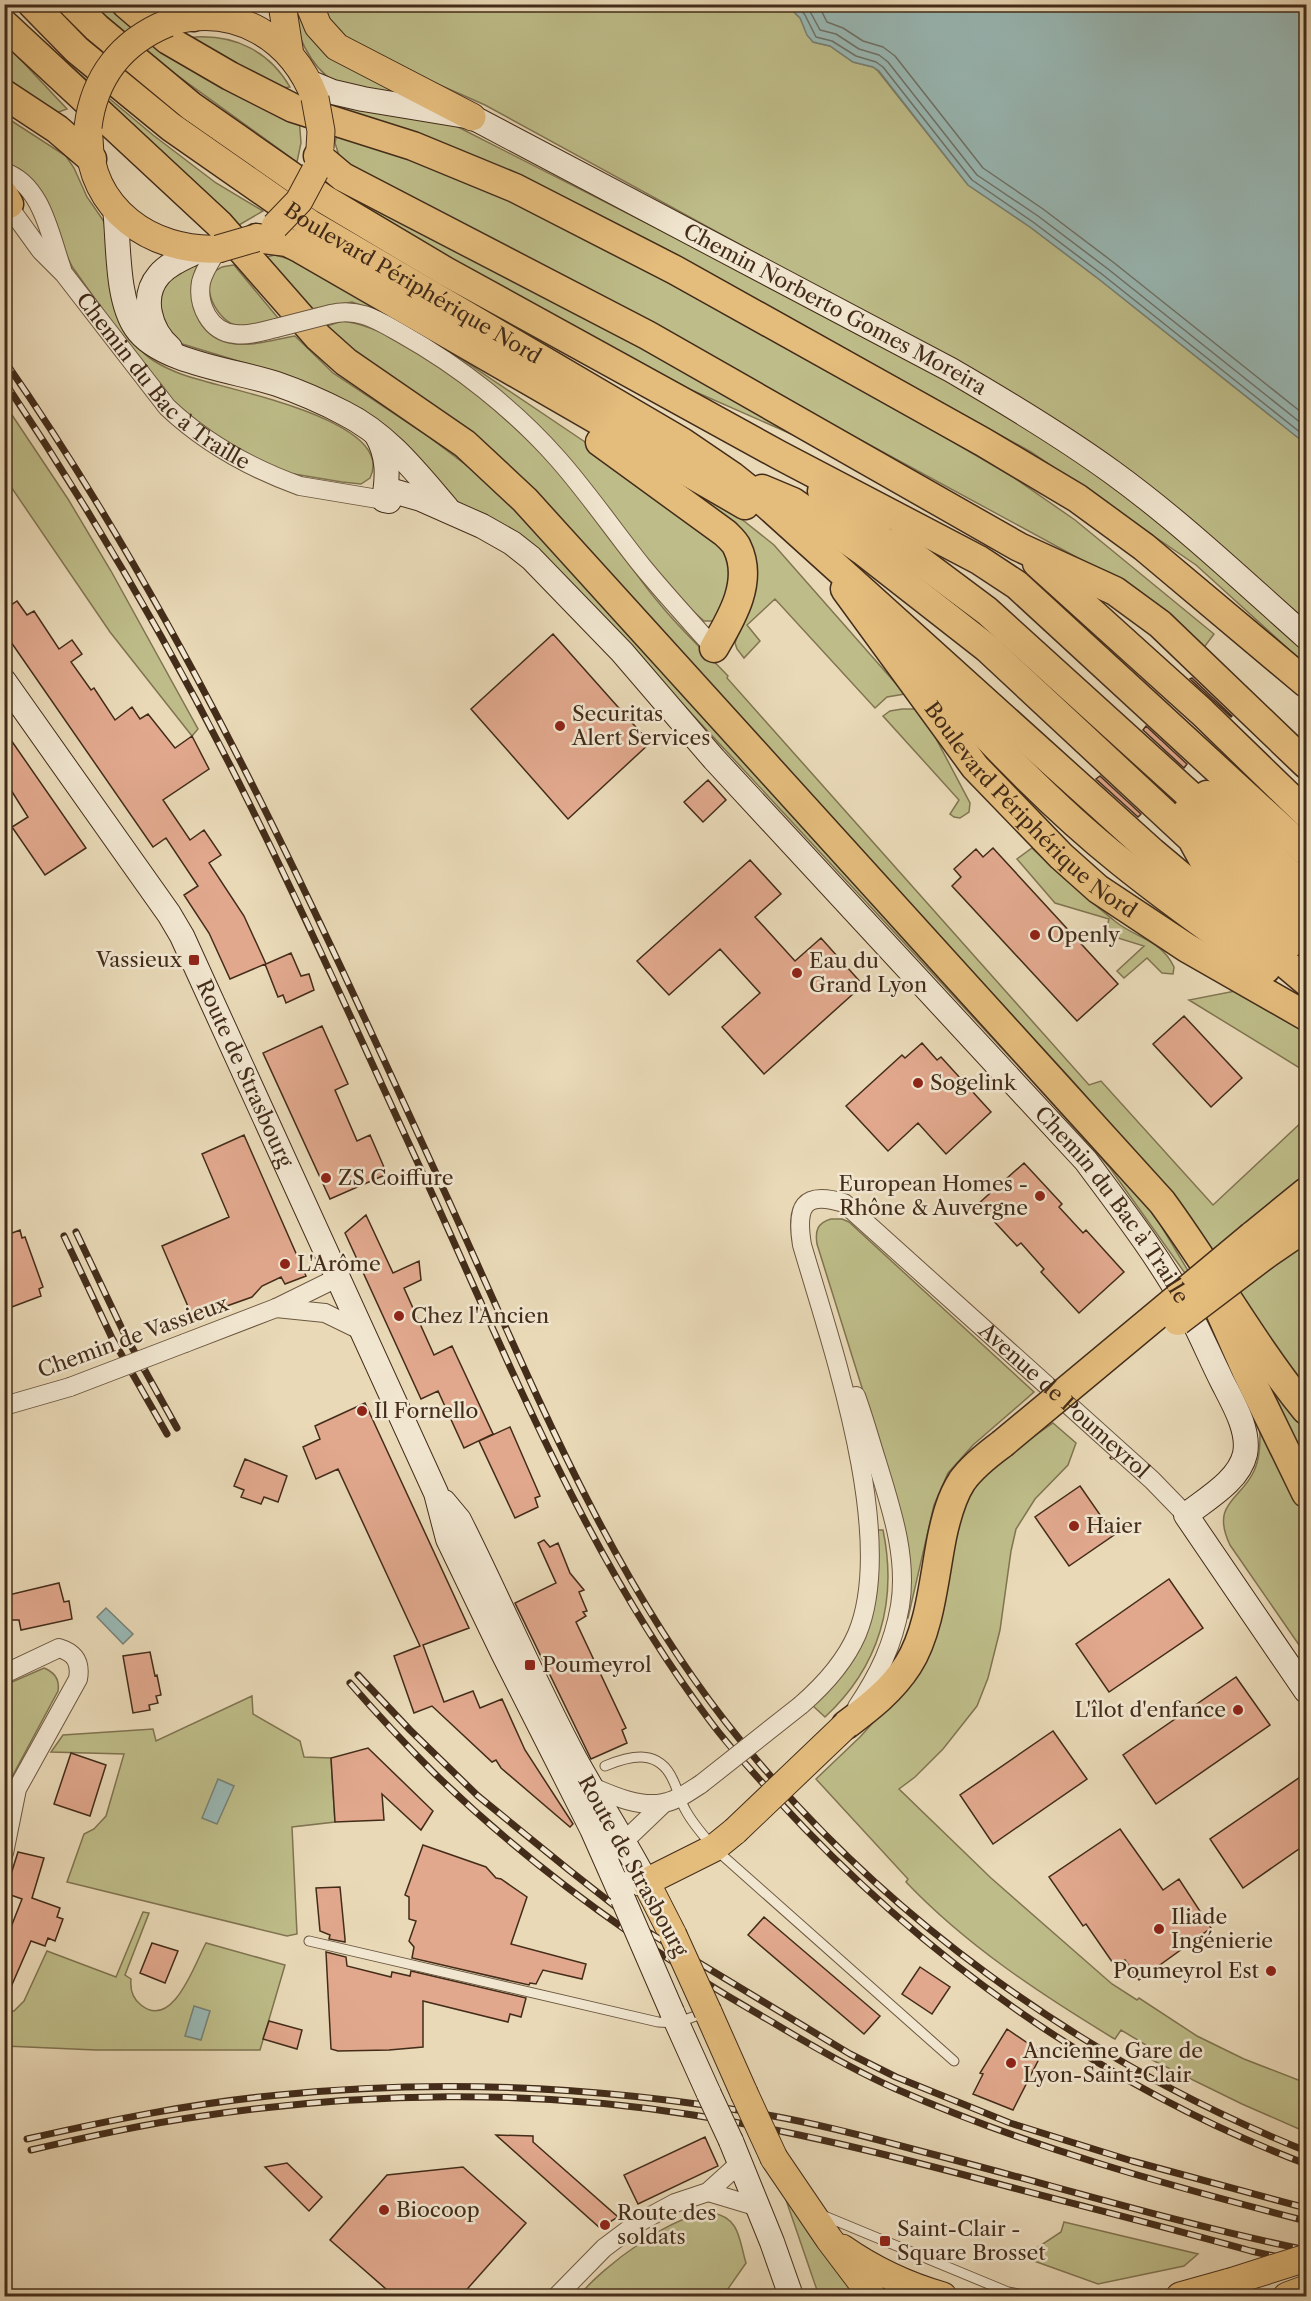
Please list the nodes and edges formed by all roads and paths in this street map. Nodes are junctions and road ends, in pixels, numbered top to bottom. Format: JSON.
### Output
{"nodes":[{"id":1,"x":32,"y":4,"type":"edge"},
{"id":2,"x":73,"y":4,"type":"edge"},
{"id":3,"x":126,"y":4,"type":"edge"},
{"id":4,"x":282,"y":4,"type":"edge"},
{"id":5,"x":309,"y":4,"type":"edge"},
{"id":6,"x":196,"y":13,"type":"edge"},
{"id":7,"x":4,"y":24,"type":"edge"},
{"id":8,"x":290,"y":55,"type":"junction"},
{"id":9,"x":312,"y":90,"type":"junction"},
{"id":10,"x":4,"y":94,"type":"edge"},
{"id":11,"x":472,"y":117,"type":"junction"},
{"id":12,"x":318,"y":158,"type":"junction"},
{"id":13,"x":92,"y":159,"type":"junction"},
{"id":14,"x":4,"y":172,"type":"edge"},
{"id":15,"x":6,"y":200,"type":"edge"},
{"id":16,"x":116,"y":208,"type":"junction"},
{"id":17,"x":266,"y":232,"type":"junction"},
{"id":18,"x":209,"y":249,"type":"junction"},
{"id":19,"x":64,"y":274,"type":"junction"},
{"id":20,"x":181,"y":357,"type":"junction"},
{"id":21,"x":498,"y":364,"type":"junction"},
{"id":22,"x":375,"y":432,"type":"junction"},
{"id":23,"x":779,"y":455,"type":"junction"},
{"id":24,"x":415,"y":471,"type":"junction"},
{"id":25,"x":732,"y":476,"type":"junction"},
{"id":26,"x":385,"y":495,"type":"junction"},
{"id":27,"x":410,"y":501,"type":"junction"},
{"id":28,"x":449,"y":510,"type":"junction"},
{"id":29,"x":810,"y":542,"type":"junction"},
{"id":30,"x":1019,"y":547,"type":"junction"},
{"id":31,"x":1062,"y":565,"type":"junction"},
{"id":32,"x":552,"y":579,"type":"junction"},
{"id":33,"x":1306,"y":637,"type":"edge"},
{"id":34,"x":1258,"y":641,"type":"junction"},
{"id":35,"x":714,"y":648,"type":"joint"},
{"id":36,"x":4,"y":681,"type":"edge"},
{"id":37,"x":1306,"y":683,"type":"edge"},
{"id":38,"x":1306,"y":698,"type":"edge"},
{"id":39,"x":1306,"y":764,"type":"edge"},
{"id":40,"x":1306,"y":790,"type":"edge"},
{"id":41,"x":1306,"y":813,"type":"edge"},
{"id":42,"x":1225,"y":827,"type":"junction"},
{"id":43,"x":1306,"y":833,"type":"edge"},
{"id":44,"x":1306,"y":851,"type":"edge"},
{"id":45,"x":1245,"y":867,"type":"junction"},
{"id":46,"x":1306,"y":871,"type":"edge"},
{"id":47,"x":1306,"y":890,"type":"edge"},
{"id":48,"x":1306,"y":895,"type":"edge"},
{"id":49,"x":1306,"y":926,"type":"edge"},
{"id":50,"x":1306,"y":961,"type":"edge"},
{"id":51,"x":1306,"y":972,"type":"edge"},
{"id":52,"x":1306,"y":981,"type":"edge"},
{"id":53,"x":1306,"y":990,"type":"edge"},
{"id":54,"x":1306,"y":998,"type":"edge"},
{"id":55,"x":1306,"y":1008,"type":"edge"},
{"id":56,"x":1306,"y":1016,"type":"edge"},
{"id":57,"x":1306,"y":1192,"type":"edge"},
{"id":58,"x":1178,"y":1223,"type":"junction"},
{"id":59,"x":1306,"y":1227,"type":"edge"},
{"id":60,"x":802,"y":1245,"type":"junction"},
{"id":61,"x":1259,"y":1245,"type":"junction"},
{"id":62,"x":337,"y":1278,"type":"junction"},
{"id":63,"x":276,"y":1308,"type":"junction"},
{"id":64,"x":362,"y":1331,"type":"junction"},
{"id":65,"x":4,"y":1406,"type":"edge"},
{"id":66,"x":1306,"y":1410,"type":"edge"},
{"id":67,"x":436,"y":1492,"type":"junction"},
{"id":68,"x":1306,"y":1492,"type":"edge"},
{"id":69,"x":1186,"y":1515,"type":"junction"},
{"id":70,"x":4,"y":1674,"type":"edge"},
{"id":71,"x":1306,"y":1691,"type":"edge"},
{"id":72,"x":846,"y":1725,"type":"junction"},
{"id":73,"x":605,"y":1766,"type":"dead end"},
{"id":74,"x":590,"y":1786,"type":"junction"},
{"id":75,"x":671,"y":1800,"type":"junction"},
{"id":76,"x":624,"y":1839,"type":"junction"},
{"id":77,"x":714,"y":1848,"type":"junction"},
{"id":78,"x":4,"y":1853,"type":"edge"},
{"id":79,"x":608,"y":1870,"type":"junction"},
{"id":80,"x":646,"y":1882,"type":"junction"},
{"id":81,"x":309,"y":1941,"type":"dead end"},
{"id":82,"x":708,"y":2012,"type":"junction"},
{"id":83,"x":674,"y":2017,"type":"junction"},
{"id":84,"x":954,"y":2061,"type":"dead end"},
{"id":85,"x":735,"y":2152,"type":"junction"},
{"id":86,"x":708,"y":2192,"type":"junction"},
{"id":87,"x":758,"y":2207,"type":"junction"},
{"id":88,"x":809,"y":2210,"type":"junction"},
{"id":89,"x":829,"y":2239,"type":"junction"},
{"id":90,"x":1306,"y":2258,"type":"edge"},
{"id":91,"x":1306,"y":2289,"type":"edge"},
{"id":92,"x":557,"y":2296,"type":"edge"},
{"id":93,"x":791,"y":2296,"type":"edge"},
{"id":94,"x":872,"y":2296,"type":"edge"},
{"id":95,"x":944,"y":2296,"type":"edge"},
{"id":96,"x":1029,"y":2296,"type":"edge"},
{"id":97,"x":1180,"y":2296,"type":"edge"},
{"id":98,"x":1287,"y":2296,"type":"edge"}],
"edges":[{"from":1,"to":25,"type":"highway","name":"Boulevard Périphérique Nord"},
{"from":2,"to":23,"type":"highway","name":"Boulevard Périphérique Nord"},
{"from":3,"to":34,"type":"highway"},
{"from":4,"to":8,"type":"main road"},
{"from":5,"to":11,"type":"main road"},
{"from":6,"to":8,"type":"main road"},
{"from":6,"to":13,"type":"main road","bridge":true},
{"from":7,"to":58,"type":"highway"},
{"from":8,"to":9,"type":"main road"},
{"from":9,"to":11,"type":"main road","name":"Chemin Norberto Gomes Moreira"},
{"from":9,"to":12,"type":"main road","bridge":true},
{"from":10,"to":13,"type":"highway"},
{"from":11,"to":33,"type":"main road","name":"Chemin Norberto Gomes Moreira"},
{"from":12,"to":17,"type":"main road","bridge":true},
{"from":12,"to":30,"type":"highway"},
{"from":13,"to":16,"type":"main road"},
{"from":14,"to":19,"type":"street","name":"Chemin du Bac à Traille"},
{"from":15,"to":19,"type":"street","name":"Chemin du Bac à Traille"},
{"from":16,"to":18,"type":"main road"},
{"from":16,"to":20,"type":"main road"},
{"from":17,"to":18,"type":"main road","bridge":true},
{"from":17,"to":21,"type":"highway"},
{"from":18,"to":20,"type":"main road"},
{"from":18,"to":35,"type":"street","bridge":true},
{"from":19,"to":26,"type":"street","name":"Chemin du Bac à Traille"},
{"from":20,"to":22,"type":"main road"},
{"from":21,"to":29,"type":"highway"},
{"from":21,"to":35,"type":"highway"},
{"from":22,"to":24,"type":"main road"},
{"from":22,"to":26,"type":"main road"},
{"from":23,"to":30,"type":"highway"},
{"from":23,"to":42,"type":"highway"},
{"from":23,"to":43,"type":"highway"},
{"from":23,"to":44,"type":"highway"},
{"from":23,"to":45,"type":"highway"},
{"from":23,"to":46,"type":"highway"},
{"from":23,"to":47,"type":"highway"},
{"from":24,"to":27,"type":"main road"},
{"from":24,"to":28,"type":"main road"},
{"from":25,"to":29,"type":"highway","name":"Boulevard Périphérique Nord"},
{"from":25,"to":50,"type":"highway"},
{"from":26,"to":27,"type":"main road","name":"Chemin du Bac à Traille"},
{"from":27,"to":28,"type":"main road","name":"Chemin du Bac à Traille"},
{"from":27,"to":32,"type":"main road","name":"Chemin du Bac à Traille"},
{"from":28,"to":32,"type":"main road","name":"Chemin du Bac à Traille"},
{"from":29,"to":51,"type":"highway","name":"Boulevard Périphérique Nord"},
{"from":29,"to":52,"type":"highway","name":"Boulevard Périphérique Nord"},
{"from":29,"to":53,"type":"highway","name":"Boulevard Périphérique Nord"},
{"from":29,"to":54,"type":"highway"},
{"from":29,"to":55,"type":"highway","name":"Boulevard Périphérique Nord"},
{"from":29,"to":56,"type":"highway","name":"Boulevard Périphérique Nord"},
{"from":30,"to":31,"type":"highway"},
{"from":30,"to":41,"type":"highway"},
{"from":31,"to":39,"type":"highway"},
{"from":31,"to":40,"type":"highway"},
{"from":32,"to":69,"type":"main road","name":"Chemin du Bac à Traille"},
{"from":34,"to":37,"type":"highway"},
{"from":34,"to":38,"type":"highway"},
{"from":36,"to":62,"type":"main road","name":"Route de Strasbourg"},
{"from":42,"to":45,"type":"highway"},
{"from":42,"to":48,"type":"highway"},
{"from":45,"to":49,"type":"highway"},
{"from":57,"to":61,"type":"highway"},
{"from":58,"to":66,"type":"highway"},
{"from":58,"to":68,"type":"highway"},
{"from":59,"to":61,"type":"highway"},
{"from":60,"to":69,"type":"street","name":"Avenue de Poumeyrol"},
{"from":60,"to":72,"type":"street","name":"Avenue de Poumeyrol"},
{"from":60,"to":75,"type":"street","name":"Avenue de Poumeyrol","bridge":true},
{"from":61,"to":72,"type":"highway","bridge":true},
{"from":62,"to":63,"type":"street","name":"Chemin de Vassieux"},
{"from":62,"to":64,"type":"main road","name":"Route de Strasbourg"},
{"from":63,"to":64,"type":"street","name":"Chemin de Vassieux"},
{"from":63,"to":65,"type":"street","name":"Chemin de Vassieux","bridge":true},
{"from":64,"to":67,"type":"main road","name":"Route de Strasbourg"},
{"from":67,"to":74,"type":"main road","name":"Route de Strasbourg"},
{"from":67,"to":79,"type":"main road","name":"Route de Strasbourg"},
{"from":69,"to":71,"type":"main road","name":"Avenue de Poumeyrol"},
{"from":70,"to":78,"type":"street"},
{"from":72,"to":77,"type":"main road","bridge":true},
{"from":73,"to":75,"type":"lane"},
{"from":74,"to":75,"type":"street"},
{"from":74,"to":76,"type":"main road","name":"Route de Strasbourg"},
{"from":75,"to":76,"type":"street","name":"Avenue de Poumeyrol"},
{"from":75,"to":77,"type":"lane"},
{"from":76,"to":79,"type":"street","name":"Avenue de Poumeyrol"},
{"from":76,"to":80,"type":"main road","name":"Route de Strasbourg"},
{"from":77,"to":80,"type":"main road"},
{"from":77,"to":84,"type":"lane"},
{"from":79,"to":80,"type":"main road"},
{"from":79,"to":83,"type":"main road","name":"Route de Strasbourg","bridge":true},
{"from":80,"to":82,"type":"main road","name":"Route de Strasbourg","bridge":true},
{"from":81,"to":83,"type":"lane"},
{"from":82,"to":83,"type":"lane"},
{"from":82,"to":88,"type":"main road","name":"Route de Strasbourg","bridge":true},
{"from":83,"to":85,"type":"main road","name":"Route de Strasbourg","bridge":true},
{"from":85,"to":86,"type":"street"},
{"from":85,"to":87,"type":"main road","name":"Route de Strasbourg"},
{"from":86,"to":87,"type":"street"},
{"from":86,"to":92,"type":"street"},
{"from":87,"to":93,"type":"main road","name":"Route de Strasbourg"},
{"from":88,"to":89,"type":"main road","name":"Route de Strasbourg"},
{"from":88,"to":96,"type":"lane"},
{"from":89,"to":94,"type":"main road","name":"Route de Strasbourg"},
{"from":89,"to":95,"type":"main road"},
{"from":90,"to":97,"type":"main road","bridge":true},
{"from":91,"to":98,"type":"main road"}]}
